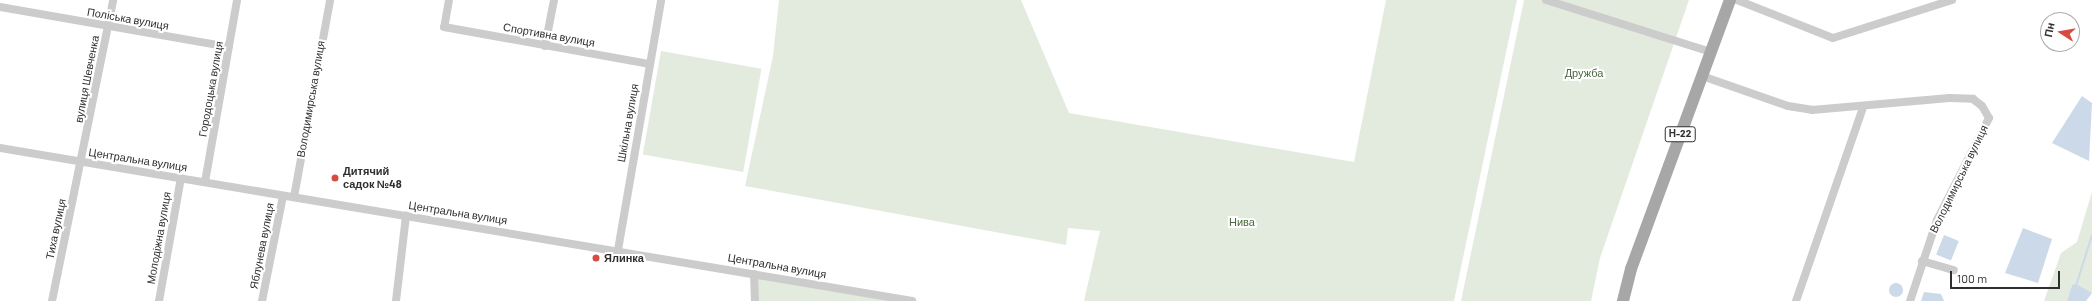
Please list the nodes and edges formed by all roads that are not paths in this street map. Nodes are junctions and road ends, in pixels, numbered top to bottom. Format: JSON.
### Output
{"nodes":[{"id":1,"x":113,"y":0,"type":"edge"},
{"id":2,"x":237,"y":0,"type":"edge"},
{"id":3,"x":330,"y":0,"type":"edge"},
{"id":4,"x":450,"y":0,"type":"edge"},
{"id":5,"x":554,"y":0,"type":"edge"},
{"id":6,"x":661,"y":0,"type":"edge"},
{"id":7,"x":1546,"y":0,"type":"edge"},
{"id":8,"x":1730,"y":0,"type":"edge"},
{"id":9,"x":1737,"y":0,"type":"edge"},
{"id":10,"x":1952,"y":0,"type":"edge"},
{"id":11,"x":0,"y":7,"type":"edge"},
{"id":12,"x":107,"y":28,"type":"junction"},
{"id":13,"x":545,"y":46,"type":"junction"},
{"id":14,"x":229,"y":48,"type":"junction"},
{"id":15,"x":1711,"y":52,"type":"junction"},
{"id":16,"x":649,"y":64,"type":"junction"},
{"id":17,"x":1702,"y":76,"type":"junction"},
{"id":18,"x":1863,"y":108,"type":"junction"},
{"id":19,"x":0,"y":148,"type":"edge"},
{"id":20,"x":82,"y":162,"type":"junction"},
{"id":21,"x":182,"y":178,"type":"junction"},
{"id":22,"x":205,"y":182,"type":"junction"},
{"id":23,"x":283,"y":196,"type":"junction"},
{"id":24,"x":294,"y":198,"type":"junction"},
{"id":25,"x":406,"y":216,"type":"junction"},
{"id":26,"x":618,"y":250,"type":"junction"},
{"id":27,"x":1922,"y":261,"type":"junction"},
{"id":28,"x":1954,"y":270,"type":"dead end"},
{"id":29,"x":754,"y":274,"type":"junction"},
{"id":30,"x":52,"y":301,"type":"edge"},
{"id":31,"x":159,"y":301,"type":"edge"},
{"id":32,"x":262,"y":301,"type":"edge"},
{"id":33,"x":396,"y":301,"type":"edge"},
{"id":34,"x":755,"y":301,"type":"edge"},
{"id":35,"x":912,"y":301,"type":"edge"},
{"id":36,"x":1623,"y":301,"type":"edge"},
{"id":37,"x":1796,"y":301,"type":"edge"},
{"id":38,"x":1910,"y":301,"type":"edge"}],
"edges":[{"from":1,"to":12,"type":"street","name":"вулиця Шевченка"},
{"from":2,"to":14,"type":"street","name":"Городоцька вулиця"},
{"from":3,"to":24,"type":"street","name":"Володимирська вулиця"},
{"from":4,"to":13,"type":"street","name":"Спортивна вулиця"},
{"from":5,"to":13,"type":"street"},
{"from":6,"to":16,"type":"street","name":"Шкільна вулиця"},
{"from":7,"to":15,"type":"street"},
{"from":8,"to":15,"type":"main road","number":"Н-22"},
{"from":9,"to":10,"type":"street"},
{"from":11,"to":12,"type":"street","name":"Поліська вулиця"},
{"from":12,"to":14,"type":"street","name":"Поліська вулиця"},
{"from":12,"to":20,"type":"street","name":"вулиця Шевченка"},
{"from":13,"to":16,"type":"street","name":"Спортивна вулиця"},
{"from":14,"to":22,"type":"street","name":"Городоцька вулиця"},
{"from":15,"to":17,"type":"main road","number":"Н-22"},
{"from":16,"to":26,"type":"street","name":"Шкільна вулиця"},
{"from":17,"to":18,"type":"street","name":"Володимирська вулиця"},
{"from":17,"to":36,"type":"main road","number":"Н-22"},
{"from":18,"to":27,"type":"street","name":"Володимирська вулиця"},
{"from":18,"to":37,"type":"street"},
{"from":19,"to":20,"type":"street","name":"Центральна вулиця"},
{"from":20,"to":21,"type":"street","name":"Центральна вулиця"},
{"from":20,"to":30,"type":"street","name":"Тиха вулиця"},
{"from":21,"to":22,"type":"street","name":"Центральна вулиця"},
{"from":21,"to":31,"type":"street","name":"Молодіжна вулиця"},
{"from":22,"to":23,"type":"street","name":"Центральна вулиця"},
{"from":23,"to":24,"type":"street","name":"Центральна вулиця"},
{"from":23,"to":32,"type":"street","name":"Яблунева вулиця"},
{"from":24,"to":25,"type":"street","name":"Центральна вулиця"},
{"from":25,"to":26,"type":"street","name":"Центральна вулиця"},
{"from":25,"to":33,"type":"street"},
{"from":26,"to":29,"type":"street","name":"Центральна вулиця"},
{"from":27,"to":28,"type":"street"},
{"from":27,"to":38,"type":"street","name":"Володимирська вулиця"},
{"from":29,"to":34,"type":"street"},
{"from":29,"to":35,"type":"street","name":"Центральна вулиця"}]}
